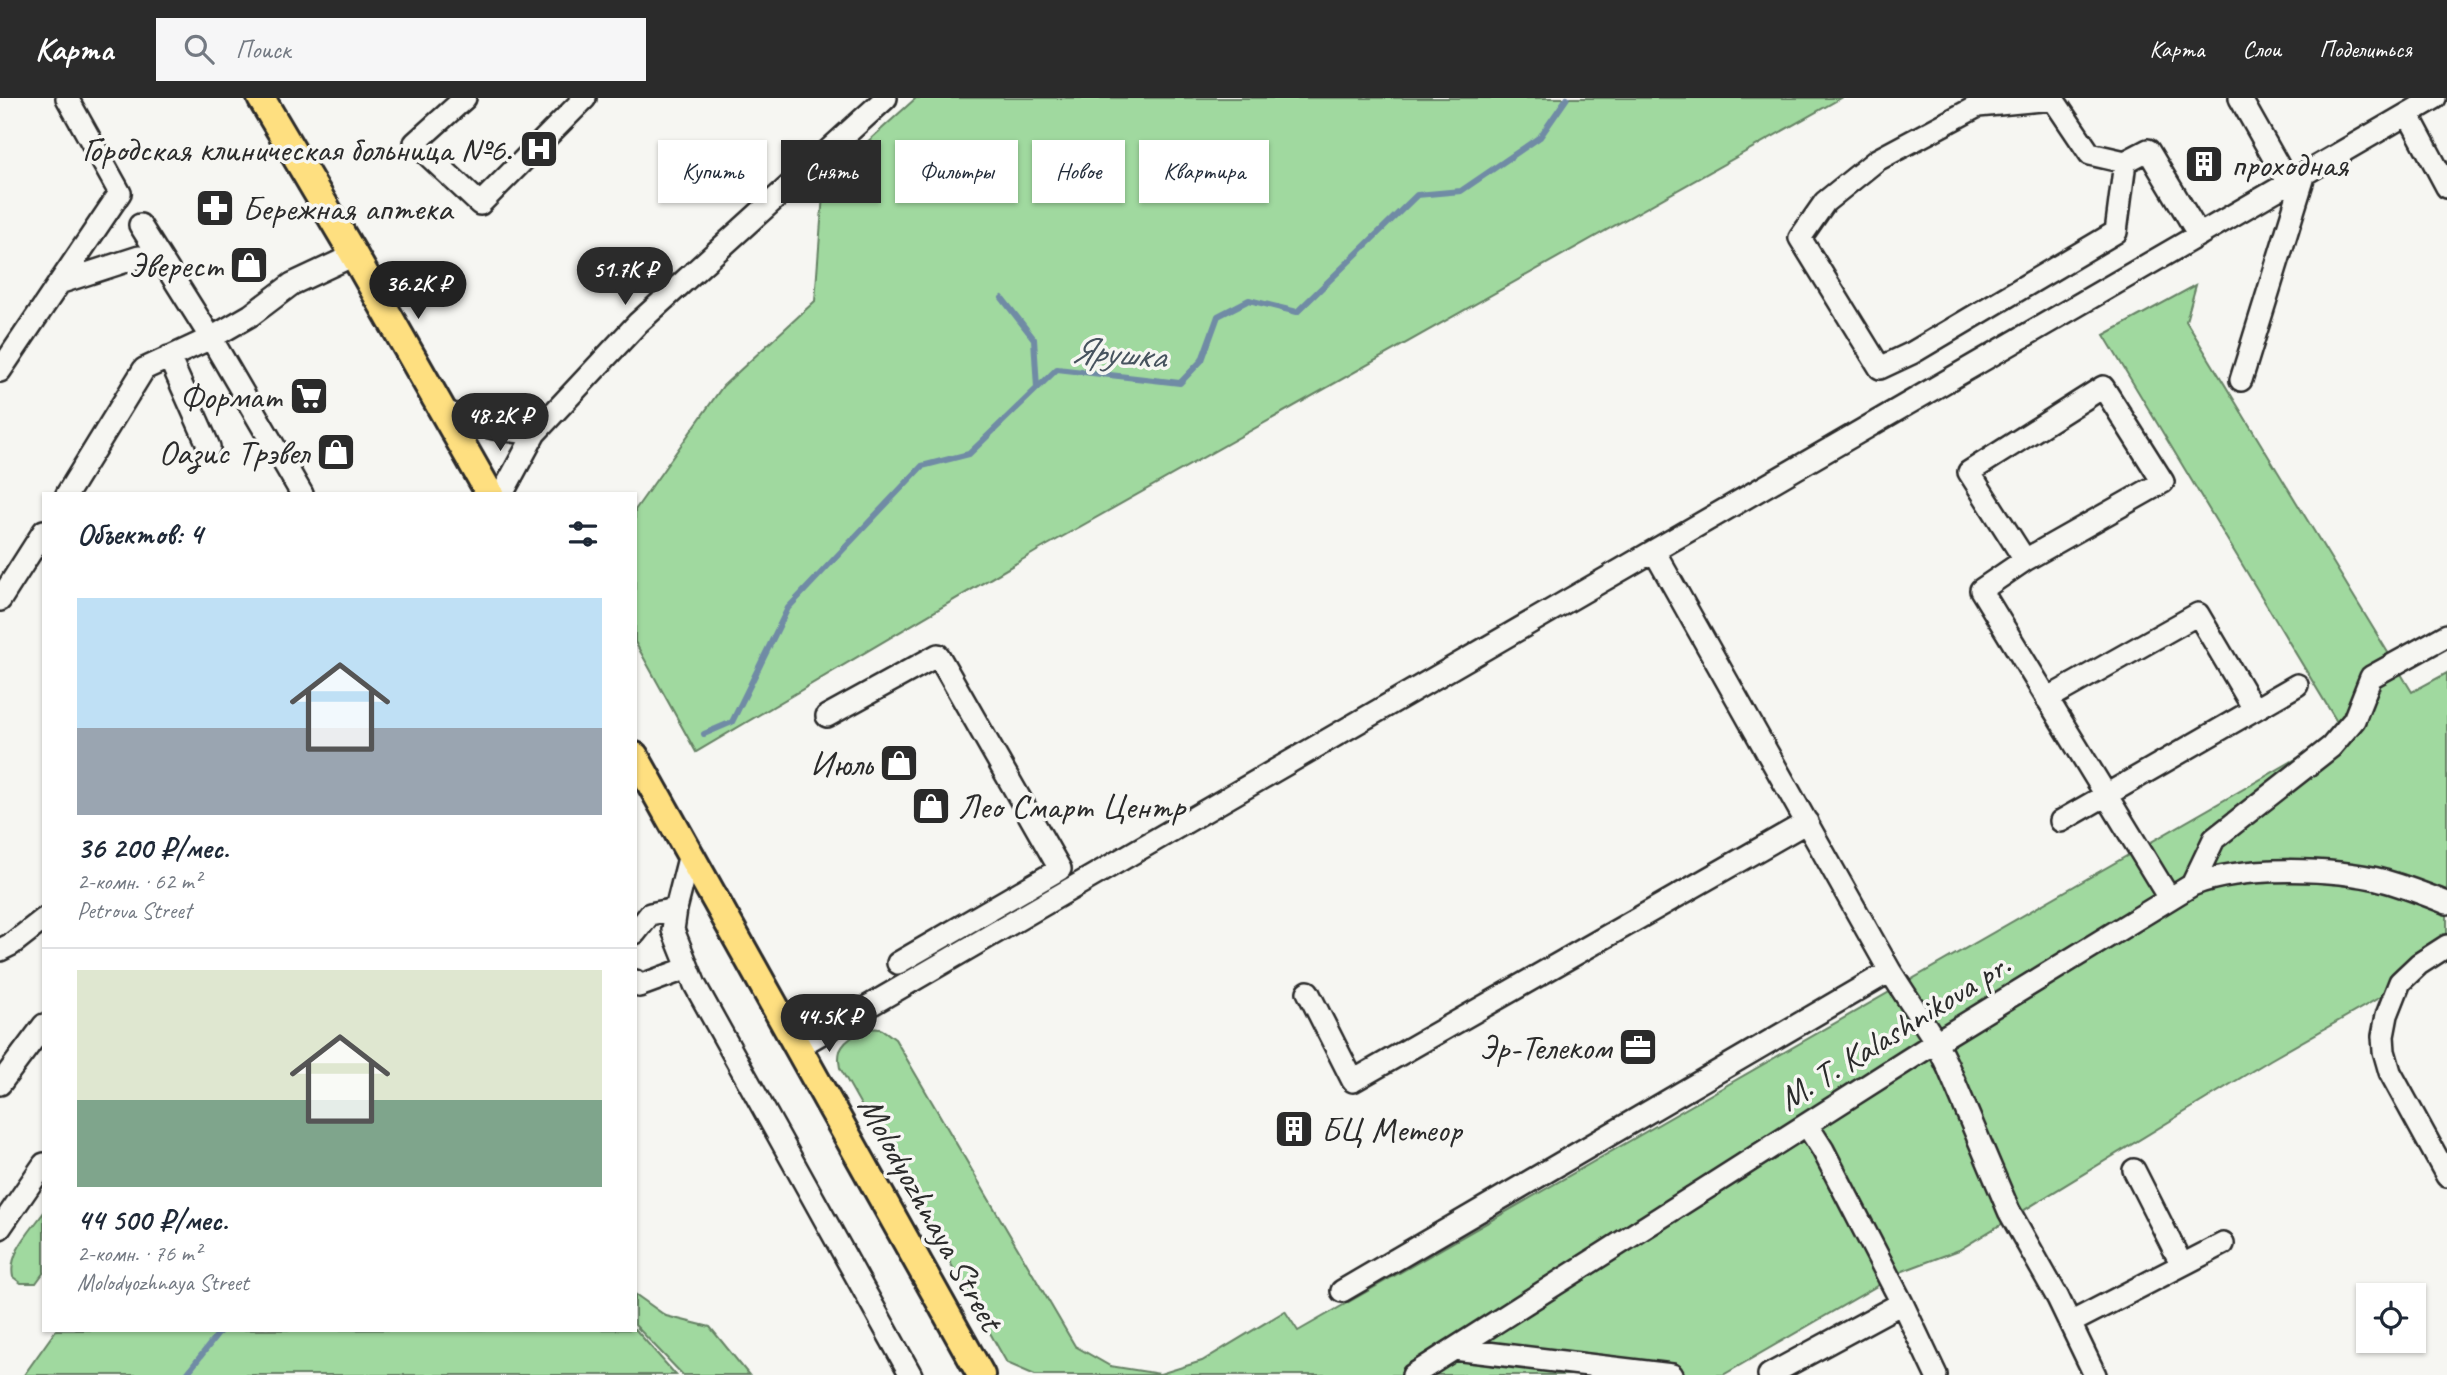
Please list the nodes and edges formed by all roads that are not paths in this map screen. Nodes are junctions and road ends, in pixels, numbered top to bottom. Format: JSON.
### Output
{"nodes":[{"id":1,"x":67,"y":98,"type":"edge"},
{"id":2,"x":261,"y":98,"type":"edge"},
{"id":3,"x":465,"y":98,"type":"edge"},
{"id":4,"x":585,"y":98,"type":"edge"},
{"id":5,"x":886,"y":98,"type":"edge"},
{"id":6,"x":2239,"y":98,"type":"edge"},
{"id":7,"x":2435,"y":98,"type":"edge"},
{"id":8,"x":2408,"y":114,"type":"junction"},
{"id":9,"x":2125,"y":162,"type":"junction"},
{"id":10,"x":2297,"y":178,"type":"junction"},
{"id":11,"x":2447,"y":187,"type":"edge"},
{"id":12,"x":140,"y":225,"type":"dead end"},
{"id":13,"x":2199,"y":235,"type":"junction"},
{"id":14,"x":354,"y":255,"type":"junction"},
{"id":15,"x":139,"y":257,"type":"dead end"},
{"id":16,"x":59,"y":283,"type":"junction"},
{"id":17,"x":211,"y":338,"type":"junction"},
{"id":18,"x":169,"y":357,"type":"junction"},
{"id":19,"x":0,"y":371,"type":"edge"},
{"id":20,"x":2241,"y":380,"type":"dead end"},
{"id":21,"x":441,"y":409,"type":"junction"},
{"id":22,"x":535,"y":433,"type":"junction"},
{"id":23,"x":209,"y":447,"type":"dead end"},
{"id":24,"x":68,"y":492,"type":"edge"},
{"id":25,"x":301,"y":492,"type":"edge"},
{"id":26,"x":489,"y":492,"type":"edge"},
{"id":27,"x":503,"y":492,"type":"edge"},
{"id":28,"x":42,"y":534,"type":"edge"},
{"id":29,"x":1654,"y":551,"type":"junction"},
{"id":30,"x":2025,"y":560,"type":"junction"},
{"id":31,"x":0,"y":600,"type":"edge"},
{"id":32,"x":2447,"y":635,"type":"edge"},
{"id":33,"x":2297,"y":685,"type":"dead end"},
{"id":34,"x":2048,"y":699,"type":"junction"},
{"id":35,"x":2254,"y":709,"type":"junction"},
{"id":36,"x":827,"y":716,"type":"dead end"},
{"id":37,"x":637,"y":760,"type":"edge"},
{"id":38,"x":2106,"y":794,"type":"junction"},
{"id":39,"x":2061,"y":821,"type":"dead end"},
{"id":40,"x":1807,"y":822,"type":"junction"},
{"id":41,"x":690,"y":854,"type":"junction"},
{"id":42,"x":2192,"y":884,"type":"junction"},
{"id":43,"x":2169,"y":898,"type":"junction"},
{"id":44,"x":2447,"y":902,"type":"edge"},
{"id":45,"x":676,"y":909,"type":"junction"},
{"id":46,"x":42,"y":920,"type":"edge"},
{"id":47,"x":637,"y":930,"type":"edge"},
{"id":48,"x":2447,"y":946,"type":"edge"},
{"id":49,"x":0,"y":950,"type":"edge"},
{"id":50,"x":898,"y":962,"type":"dead end"},
{"id":51,"x":688,"y":968,"type":"junction"},
{"id":52,"x":1890,"y":971,"type":"junction"},
{"id":53,"x":637,"y":984,"type":"edge"},
{"id":54,"x":1308,"y":992,"type":"dead end"},
{"id":55,"x":42,"y":1028,"type":"edge"},
{"id":56,"x":1936,"y":1042,"type":"junction"},
{"id":57,"x":798,"y":1047,"type":"junction"},
{"id":58,"x":0,"y":1084,"type":"edge"},
{"id":59,"x":1807,"y":1125,"type":"junction"},
{"id":60,"x":42,"y":1167,"type":"edge"},
{"id":61,"x":2134,"y":1170,"type":"dead end"},
{"id":62,"x":2447,"y":1176,"type":"edge"},
{"id":63,"x":0,"y":1228,"type":"edge"},
{"id":64,"x":2223,"y":1244,"type":"dead end"},
{"id":65,"x":2182,"y":1265,"type":"junction"},
{"id":66,"x":1342,"y":1292,"type":"dead end"},
{"id":67,"x":1902,"y":1303,"type":"junction"},
{"id":68,"x":2070,"y":1323,"type":"junction"},
{"id":69,"x":1454,"y":1349,"type":"junction"},
{"id":70,"x":1604,"y":1370,"type":"edge"},
{"id":71,"x":911,"y":1375,"type":"edge"},
{"id":72,"x":981,"y":1375,"type":"edge"},
{"id":73,"x":1413,"y":1375,"type":"edge"},
{"id":74,"x":1672,"y":1375,"type":"edge"},
{"id":75,"x":1769,"y":1375,"type":"edge"},
{"id":76,"x":1936,"y":1375,"type":"edge"},
{"id":77,"x":2095,"y":1375,"type":"edge"}],
"edges":[{"from":1,"to":16,"type":"street"},
{"from":2,"to":14,"type":"main road"},
{"from":3,"to":4,"type":"street"},
{"from":5,"to":22,"type":"street"},
{"from":6,"to":10,"type":"street"},
{"from":7,"to":8,"type":"street"},
{"from":8,"to":10,"type":"street"},
{"from":8,"to":11,"type":"street"},
{"from":9,"to":9,"type":"street"},
{"from":9,"to":13,"type":"street"},
{"from":10,"to":13,"type":"street"},
{"from":10,"to":20,"type":"street"},
{"from":12,"to":17,"type":"street"},
{"from":13,"to":29,"type":"street"},
{"from":14,"to":17,"type":"street"},
{"from":14,"to":21,"type":"main road"},
{"from":15,"to":16,"type":"street"},
{"from":16,"to":19,"type":"street"},
{"from":17,"to":18,"type":"street"},
{"from":17,"to":25,"type":"street"},
{"from":18,"to":23,"type":"street"},
{"from":18,"to":24,"type":"street"},
{"from":21,"to":22,"type":"street"},
{"from":21,"to":26,"type":"main road"},
{"from":22,"to":27,"type":"street"},
{"from":28,"to":31,"type":"street"},
{"from":29,"to":40,"type":"street"},
{"from":29,"to":57,"type":"street"},
{"from":30,"to":30,"type":"street"},
{"from":30,"to":34,"type":"street"},
{"from":32,"to":42,"type":"street"},
{"from":33,"to":35,"type":"street"},
{"from":34,"to":35,"type":"street"},
{"from":34,"to":38,"type":"street"},
{"from":35,"to":38,"type":"street"},
{"from":36,"to":50,"type":"street"},
{"from":37,"to":41,"type":"main road","name":"Molodyozhnaya Street"},
{"from":38,"to":39,"type":"street"},
{"from":38,"to":43,"type":"street"},
{"from":40,"to":52,"type":"street"},
{"from":40,"to":54,"type":"street"},
{"from":41,"to":45,"type":"street"},
{"from":41,"to":57,"type":"main road","name":"Molodyozhnaya Street"},
{"from":42,"to":43,"type":"street","name":"M. T. Kalashnikova pr."},
{"from":42,"to":44,"type":"street","name":"M. T. Kalashnikova pr."},
{"from":43,"to":56,"type":"street","name":"M. T. Kalashnikova pr."},
{"from":45,"to":47,"type":"street"},
{"from":45,"to":51,"type":"street"},
{"from":46,"to":49,"type":"street"},
{"from":48,"to":62,"type":"street"},
{"from":51,"to":53,"type":"street"},
{"from":51,"to":71,"type":"street"},
{"from":52,"to":56,"type":"street"},
{"from":52,"to":66,"type":"street"},
{"from":55,"to":58,"type":"street"},
{"from":56,"to":59,"type":"street","name":"M. T. Kalashnikova pr."},
{"from":56,"to":68,"type":"street"},
{"from":57,"to":72,"type":"main road","name":"Molodyozhnaya Street"},
{"from":59,"to":67,"type":"street"},
{"from":59,"to":69,"type":"street","name":"M. T. Kalashnikova pr."},
{"from":60,"to":63,"type":"street"},
{"from":61,"to":65,"type":"street"},
{"from":64,"to":65,"type":"street"},
{"from":65,"to":68,"type":"street"},
{"from":67,"to":75,"type":"street"},
{"from":67,"to":76,"type":"street"},
{"from":68,"to":77,"type":"street"},
{"from":69,"to":70,"type":"street"},
{"from":69,"to":73,"type":"street","name":"M. T. Kalashnikova pr."},
{"from":70,"to":74,"type":"street"}]}
